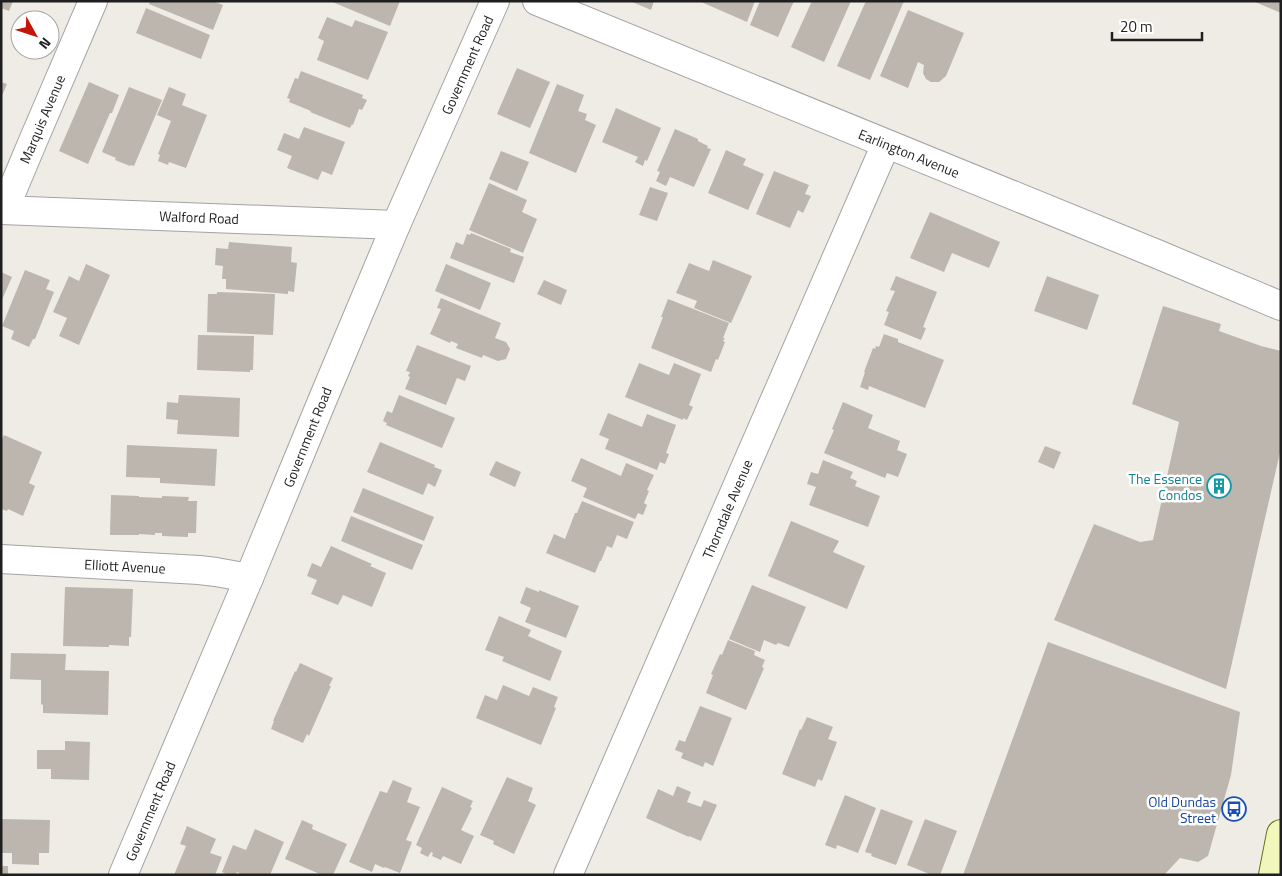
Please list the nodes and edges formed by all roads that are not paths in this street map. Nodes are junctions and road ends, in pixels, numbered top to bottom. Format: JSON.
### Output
{"nodes":[{"id":1,"x":93,"y":1,"type":"edge"},
{"id":2,"x":495,"y":1,"type":"edge"},
{"id":3,"x":537,"y":1,"type":"edge"},
{"id":4,"x":886,"y":144,"type":"junction"},
{"id":5,"x":3,"y":210,"type":"edge"},
{"id":6,"x":396,"y":225,"type":"junction"},
{"id":7,"x":1281,"y":306,"type":"edge"},
{"id":8,"x":1,"y":559,"type":"edge"},
{"id":9,"x":249,"y":578,"type":"junction"},
{"id":10,"x":1281,"y":834,"type":"edge"},
{"id":11,"x":123,"y":875,"type":"edge"},
{"id":12,"x":568,"y":875,"type":"edge"},
{"id":13,"x":1273,"y":875,"type":"edge"}],
"edges":[{"from":1,"to":5,"type":"street","name":"Marquis Avenue"},
{"from":2,"to":6,"type":"street","name":"Government Road"},
{"from":3,"to":4,"type":"street","name":"Earlington Avenue"},
{"from":4,"to":7,"type":"street","name":"Earlington Avenue"},
{"from":4,"to":12,"type":"street","name":"Thorndale Avenue"},
{"from":5,"to":6,"type":"street","name":"Walford Road"},
{"from":6,"to":9,"type":"street","name":"Government Road"},
{"from":8,"to":9,"type":"street","name":"Elliott Avenue"},
{"from":9,"to":11,"type":"street","name":"Government Road"},
{"from":10,"to":13,"type":"main road"}]}
